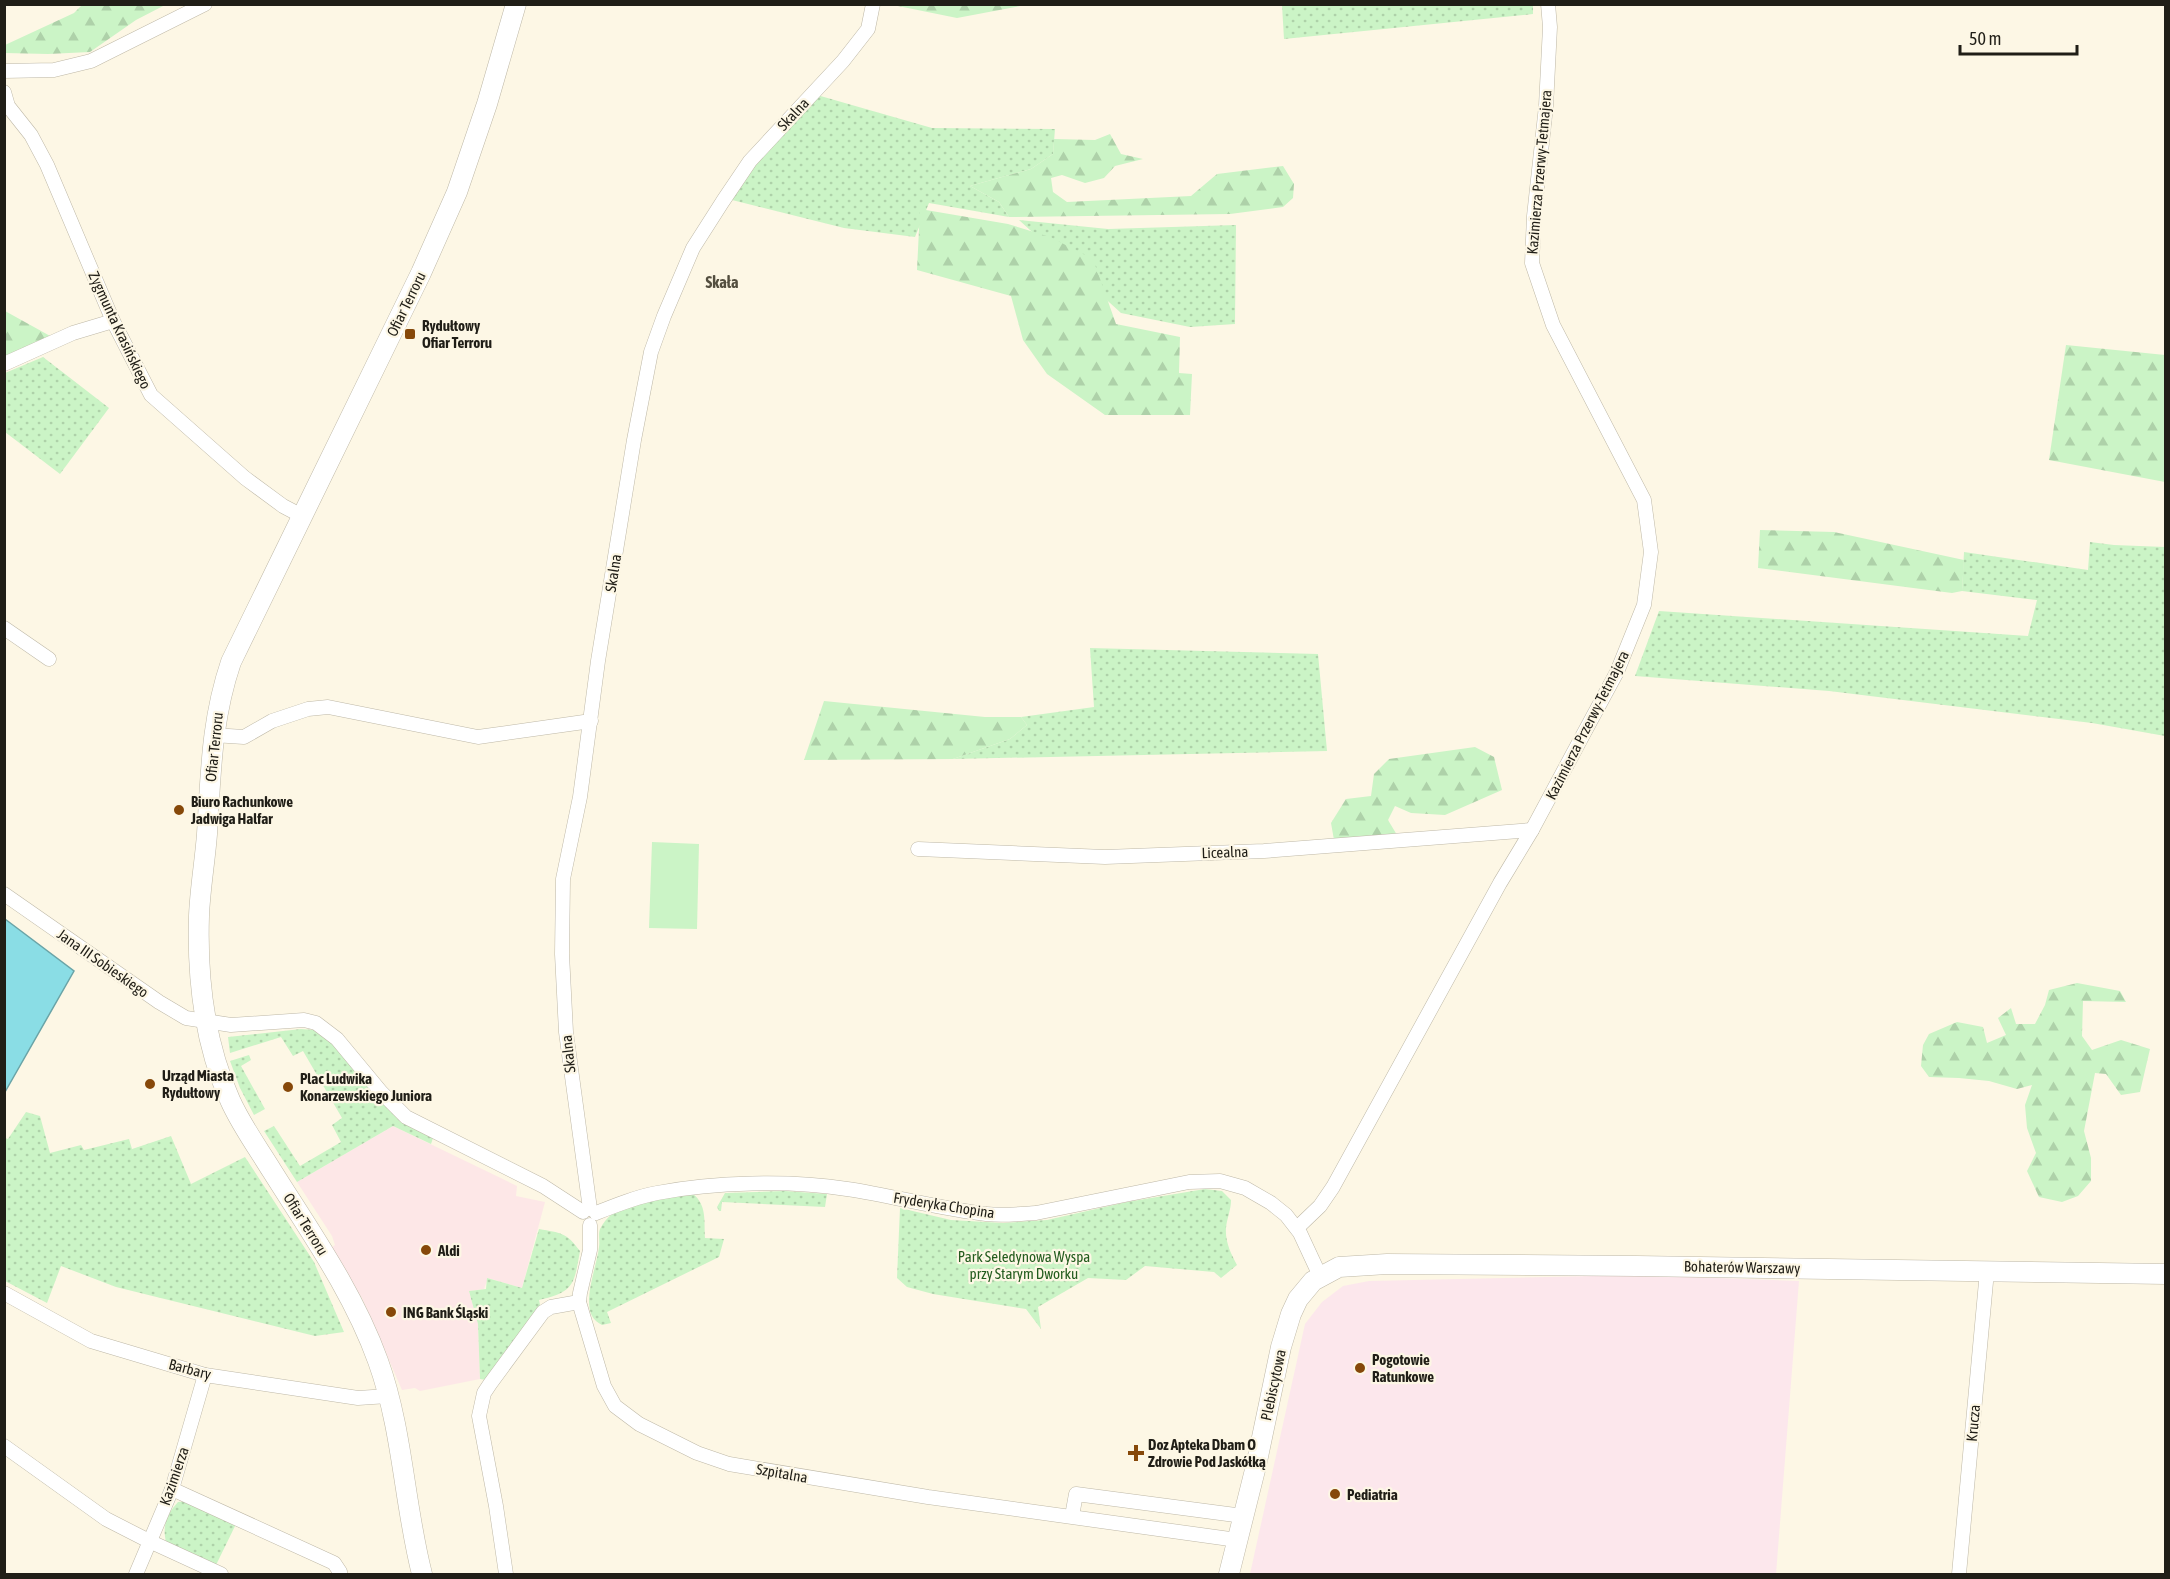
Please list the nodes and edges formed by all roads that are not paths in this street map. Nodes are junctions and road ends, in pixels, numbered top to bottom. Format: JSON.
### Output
{"nodes":[{"id":1,"x":205,"y":4,"type":"edge"},
{"id":2,"x":516,"y":4,"type":"edge"},
{"id":3,"x":873,"y":4,"type":"edge"},
{"id":4,"x":1548,"y":4,"type":"edge"},
{"id":5,"x":4,"y":72,"type":"edge"},
{"id":6,"x":4,"y":92,"type":"edge"},
{"id":7,"x":113,"y":321,"type":"junction"},
{"id":8,"x":4,"y":364,"type":"edge"},
{"id":9,"x":302,"y":516,"type":"junction"},
{"id":10,"x":4,"y":628,"type":"edge"},
{"id":11,"x":49,"y":659,"type":"dead end"},
{"id":12,"x":591,"y":721,"type":"junction"},
{"id":13,"x":213,"y":735,"type":"junction"},
{"id":14,"x":1532,"y":830,"type":"junction"},
{"id":15,"x":918,"y":849,"type":"dead end"},
{"id":16,"x":4,"y":894,"type":"edge"},
{"id":17,"x":206,"y":1023,"type":"junction"},
{"id":18,"x":590,"y":1215,"type":"junction"},
{"id":19,"x":1297,"y":1227,"type":"junction"},
{"id":20,"x":1987,"y":1271,"type":"junction"},
{"id":21,"x":2166,"y":1274,"type":"edge"},
{"id":22,"x":1320,"y":1276,"type":"junction"},
{"id":23,"x":4,"y":1293,"type":"edge"},
{"id":24,"x":579,"y":1302,"type":"junction"},
{"id":25,"x":205,"y":1375,"type":"junction"},
{"id":26,"x":388,"y":1396,"type":"junction"},
{"id":27,"x":4,"y":1446,"type":"edge"},
{"id":28,"x":172,"y":1489,"type":"junction"},
{"id":29,"x":1072,"y":1516,"type":"junction"},
{"id":30,"x":1243,"y":1516,"type":"junction"},
{"id":31,"x":1237,"y":1540,"type":"junction"},
{"id":32,"x":149,"y":1541,"type":"junction"},
{"id":33,"x":136,"y":1575,"type":"edge"},
{"id":34,"x":221,"y":1575,"type":"edge"},
{"id":35,"x":339,"y":1575,"type":"edge"},
{"id":36,"x":422,"y":1575,"type":"edge"},
{"id":37,"x":506,"y":1575,"type":"edge"},
{"id":38,"x":1229,"y":1575,"type":"edge"},
{"id":39,"x":1959,"y":1575,"type":"edge"}],
"edges":[{"from":1,"to":5,"type":"street"},
{"from":2,"to":9,"type":"street","name":"Ofiar Terroru"},
{"from":3,"to":12,"type":"street","name":"Skalna"},
{"from":4,"to":14,"type":"street","name":"Kazimierza Przerwy-Tetmajera"},
{"from":6,"to":7,"type":"street","name":"Zygmunta Krasińskiego"},
{"from":7,"to":8,"type":"street"},
{"from":7,"to":9,"type":"street","name":"Zygmunta Krasińskiego"},
{"from":9,"to":13,"type":"street","name":"Ofiar Terroru"},
{"from":10,"to":11,"type":"street"},
{"from":12,"to":13,"type":"street"},
{"from":12,"to":18,"type":"street","name":"Skalna"},
{"from":13,"to":17,"type":"street","name":"Ofiar Terroru"},
{"from":14,"to":15,"type":"street","name":"Licealna"},
{"from":14,"to":19,"type":"street","name":"Kazimierza Przerwy-Tetmajera"},
{"from":16,"to":17,"type":"street","name":"Jana III Sobieskiego"},
{"from":17,"to":18,"type":"street"},
{"from":17,"to":26,"type":"street","name":"Ofiar Terroru"},
{"from":18,"to":19,"type":"street","name":"Fryderyka Chopina"},
{"from":18,"to":24,"type":"street","name":"Szpitalna"},
{"from":19,"to":22,"type":"street","name":"Fryderyka Chopina"},
{"from":20,"to":21,"type":"street","name":"Bohaterów Warszawy"},
{"from":20,"to":22,"type":"street","name":"Bohaterów Warszawy"},
{"from":20,"to":39,"type":"street","name":"Krucza"},
{"from":22,"to":30,"type":"street","name":"Plebiscytowa"},
{"from":23,"to":25,"type":"street","name":"Barbary"},
{"from":24,"to":29,"type":"street","name":"Szpitalna"},
{"from":24,"to":37,"type":"street"},
{"from":25,"to":26,"type":"street","name":"Barbary"},
{"from":25,"to":28,"type":"street","name":"Kazimierza"},
{"from":26,"to":36,"type":"street","name":"Ofiar Terroru"},
{"from":27,"to":32,"type":"street"},
{"from":28,"to":32,"type":"street","name":"Kazimierza"},
{"from":28,"to":35,"type":"street"},
{"from":29,"to":30,"type":"street"},
{"from":29,"to":31,"type":"street","name":"Szpitalna"},
{"from":30,"to":31,"type":"street","name":"Plebiscytowa"},
{"from":31,"to":38,"type":"street","name":"Plebiscytowa"},
{"from":32,"to":33,"type":"street","name":"Kazimierza"},
{"from":32,"to":34,"type":"street"}]}
